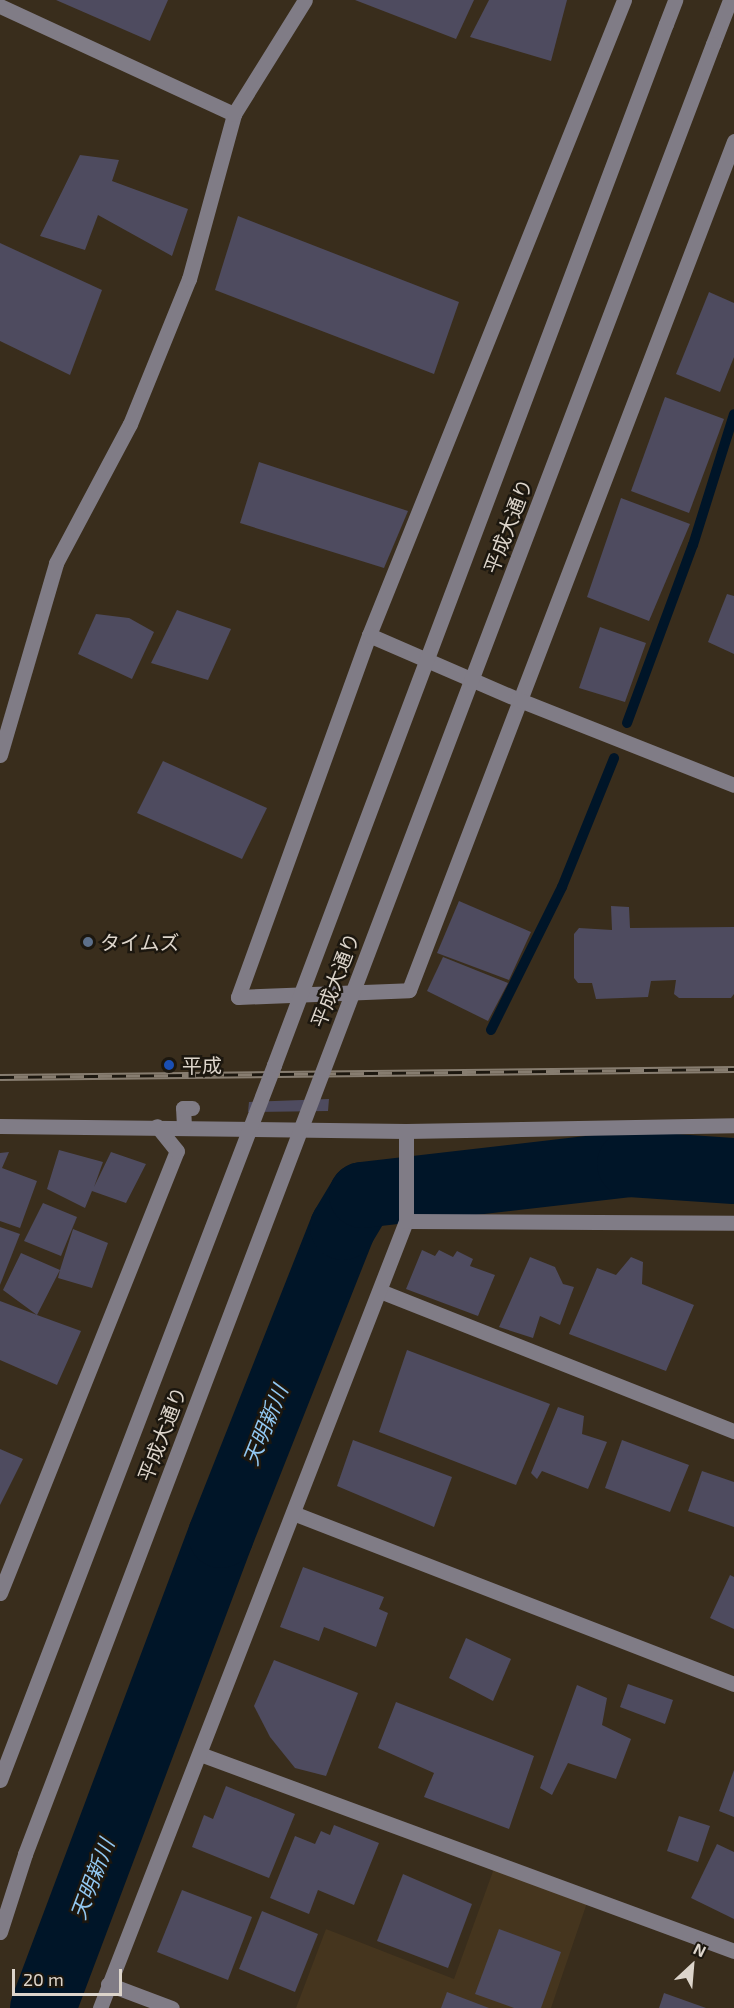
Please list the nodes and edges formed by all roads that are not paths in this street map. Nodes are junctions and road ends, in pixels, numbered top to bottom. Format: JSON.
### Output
{"nodes":[{"id":1,"x":305,"y":0,"type":"edge"},
{"id":2,"x":624,"y":0,"type":"edge"},
{"id":3,"x":675,"y":0,"type":"edge"},
{"id":4,"x":730,"y":0,"type":"edge"},
{"id":5,"x":0,"y":6,"type":"edge"},
{"id":6,"x":234,"y":114,"type":"junction"},
{"id":7,"x":734,"y":141,"type":"edge"},
{"id":8,"x":369,"y":635,"type":"junction"},
{"id":9,"x":518,"y":699,"type":"junction"},
{"id":10,"x":0,"y":755,"type":"edge"},
{"id":11,"x":734,"y":785,"type":"edge"},
{"id":12,"x":192,"y":1108,"type":"dead end"},
{"id":13,"x":734,"y":1125,"type":"edge"},
{"id":14,"x":0,"y":1126,"type":"edge"},
{"id":15,"x":157,"y":1126,"type":"junction"},
{"id":16,"x":184,"y":1126,"type":"junction"},
{"id":17,"x":406,"y":1131,"type":"junction"},
{"id":18,"x":406,"y":1221,"type":"junction"},
{"id":19,"x":734,"y":1223,"type":"edge"},
{"id":20,"x":380,"y":1291,"type":"junction"},
{"id":21,"x":734,"y":1431,"type":"edge"},
{"id":22,"x":293,"y":1513,"type":"junction"},
{"id":23,"x":0,"y":1593,"type":"edge"},
{"id":24,"x":734,"y":1684,"type":"edge"},
{"id":25,"x":200,"y":1754,"type":"junction"},
{"id":26,"x":0,"y":1780,"type":"edge"},
{"id":27,"x":0,"y":1932,"type":"edge"},
{"id":28,"x":734,"y":1951,"type":"edge"},
{"id":29,"x":108,"y":1984,"type":"junction"},
{"id":30,"x":100,"y":2008,"type":"edge"},
{"id":31,"x":172,"y":2008,"type":"edge"}],
"edges":[{"from":1,"to":6,"type":"street"},
{"from":2,"to":8,"type":"street"},
{"from":3,"to":26,"type":"street","name":"平成大通り","bridge":true},
{"from":4,"to":27,"type":"street","name":"平成大通り","bridge":true},
{"from":5,"to":6,"type":"street"},
{"from":6,"to":10,"type":"street"},
{"from":7,"to":9,"type":"street"},
{"from":8,"to":9,"type":"street"},
{"from":8,"to":9,"type":"street"},
{"from":9,"to":11,"type":"street"},
{"from":12,"to":16,"type":"street"},
{"from":13,"to":17,"type":"street"},
{"from":14,"to":15,"type":"street"},
{"from":15,"to":16,"type":"street"},
{"from":15,"to":23,"type":"street"},
{"from":16,"to":17,"type":"street"},
{"from":17,"to":18,"type":"street"},
{"from":18,"to":19,"type":"street"},
{"from":18,"to":20,"type":"street"},
{"from":20,"to":21,"type":"street"},
{"from":20,"to":22,"type":"street"},
{"from":22,"to":24,"type":"street"},
{"from":22,"to":25,"type":"street"},
{"from":25,"to":28,"type":"street"},
{"from":25,"to":29,"type":"street"},
{"from":29,"to":30,"type":"street"},
{"from":29,"to":31,"type":"street"}]}
